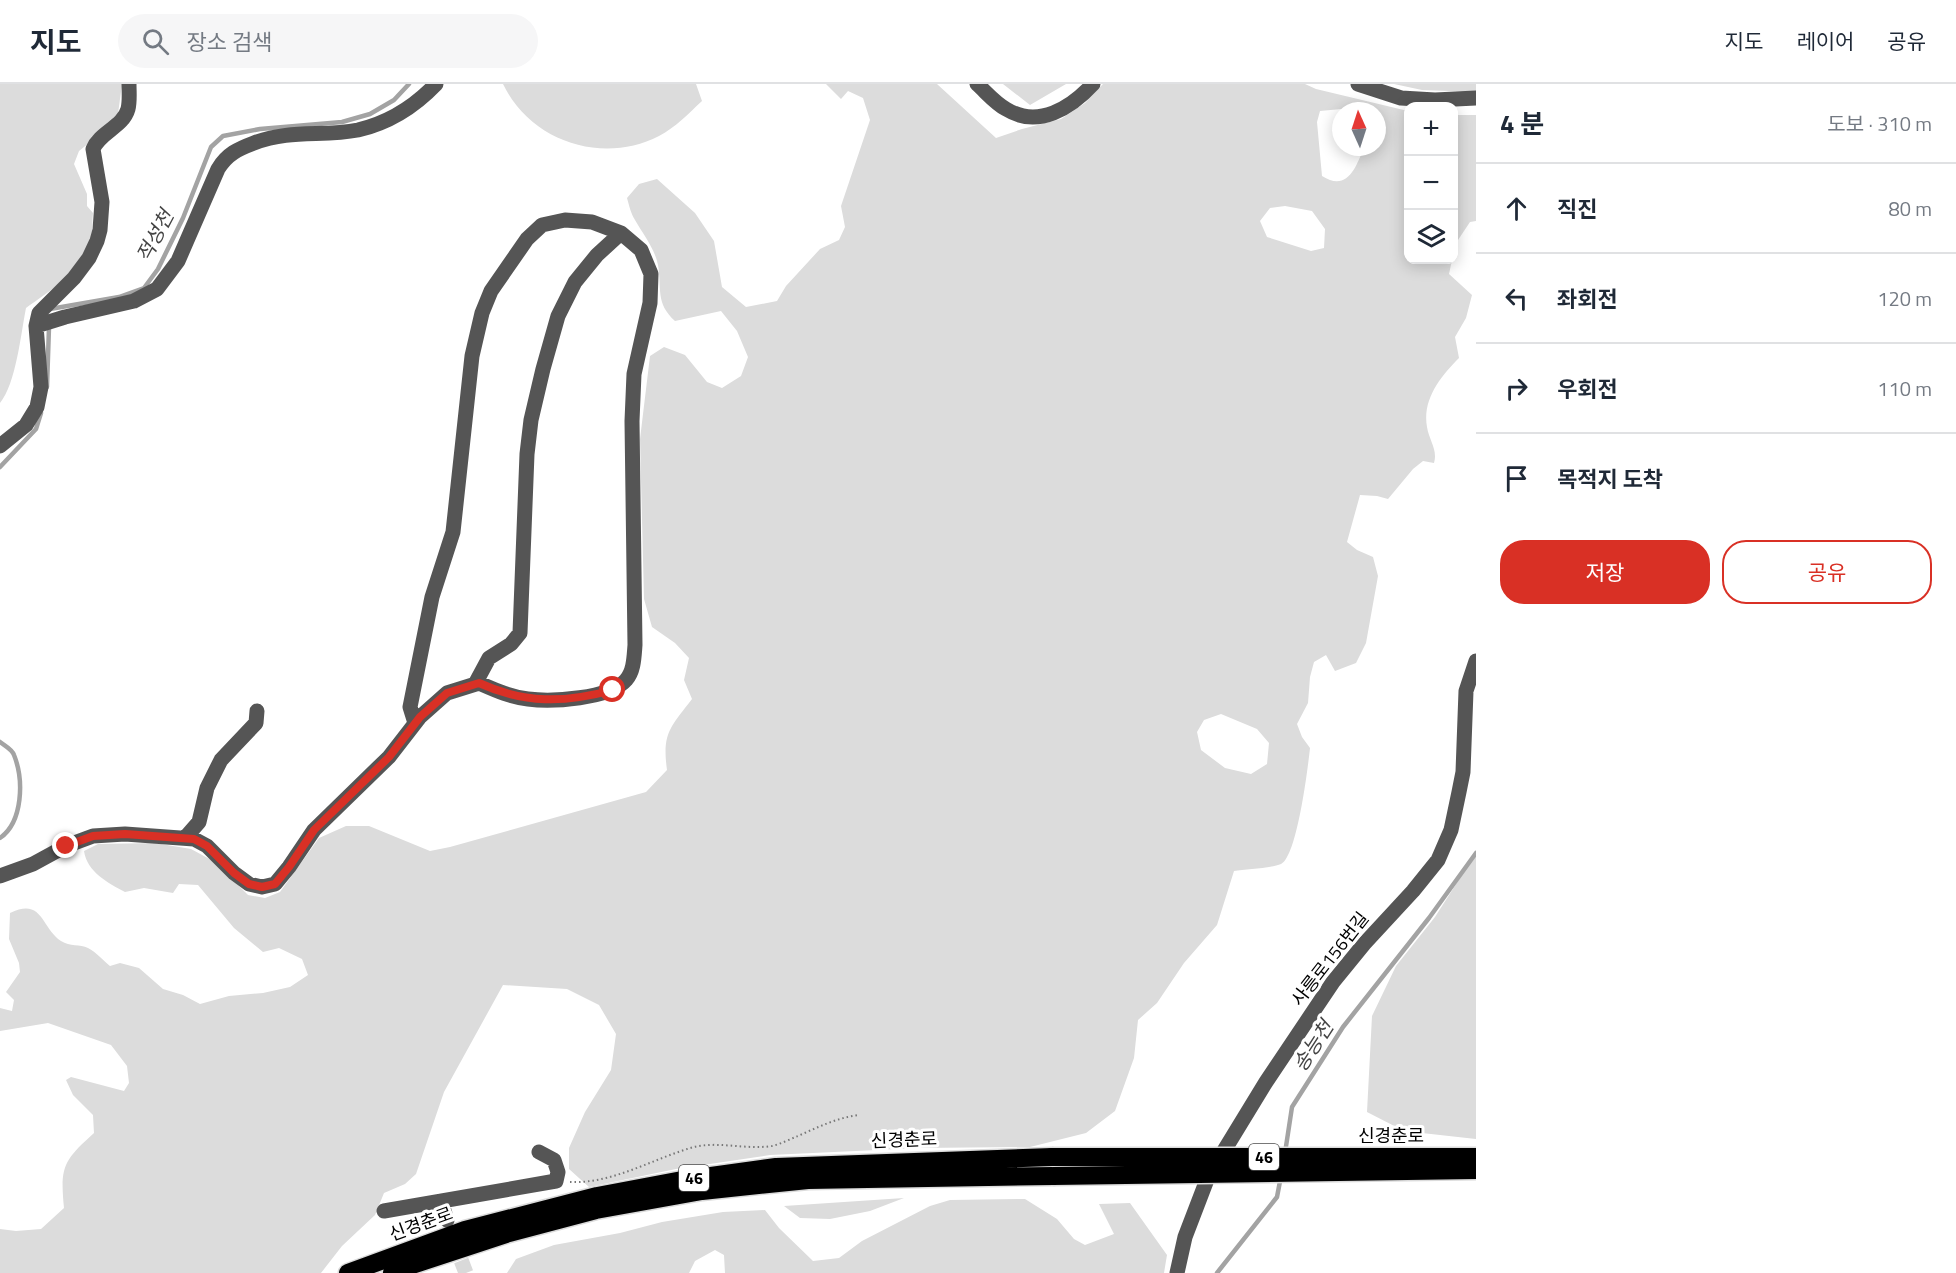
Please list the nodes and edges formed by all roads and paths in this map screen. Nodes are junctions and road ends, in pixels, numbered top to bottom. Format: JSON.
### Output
{"nodes":[{"id":1,"x":129,"y":84,"type":"edge"},
{"id":2,"x":436,"y":84,"type":"edge"},
{"id":3,"x":977,"y":84,"type":"edge"},
{"id":4,"x":1093,"y":84,"type":"edge"},
{"id":5,"x":1358,"y":84,"type":"edge"},
{"id":6,"x":1476,"y":98,"type":"edge"},
{"id":7,"x":621,"y":233,"type":"junction"},
{"id":8,"x":36,"y":326,"type":"junction"},
{"id":9,"x":0,"y":446,"type":"edge"},
{"id":10,"x":1476,"y":661,"type":"edge"},
{"id":11,"x":475,"y":684,"type":"junction"},
{"id":12,"x":257,"y":711,"type":"dead end"},
{"id":13,"x":415,"y":723,"type":"junction"},
{"id":14,"x":185,"y":838,"type":"junction"},
{"id":15,"x":0,"y":876,"type":"edge"},
{"id":16,"x":858,"y":1115,"type":"dead end"},
{"id":17,"x":539,"y":1152,"type":"dead end"},
{"id":18,"x":1476,"y":1157,"type":"edge"},
{"id":19,"x":1476,"y":1170,"type":"edge"},
{"id":20,"x":556,"y":1181,"type":"junction"},
{"id":21,"x":441,"y":1201,"type":"junction"},
{"id":22,"x":384,"y":1211,"type":"dead end"},
{"id":23,"x":447,"y":1220,"type":"dead end"},
{"id":24,"x":348,"y":1273,"type":"edge"},
{"id":25,"x":392,"y":1273,"type":"edge"},
{"id":26,"x":1177,"y":1273,"type":"edge"}],
"edges":[{"from":1,"to":8,"type":"street"},
{"from":2,"to":8,"type":"street"},
{"from":3,"to":4,"type":"street"},
{"from":5,"to":6,"type":"street"},
{"from":7,"to":11,"type":"street"},
{"from":7,"to":11,"type":"street"},
{"from":7,"to":13,"type":"street"},
{"from":8,"to":9,"type":"street"},
{"from":10,"to":26,"type":"street","name":"사릉로156번길"},
{"from":11,"to":13,"type":"street"},
{"from":12,"to":14,"type":"street"},
{"from":13,"to":14,"type":"street"},
{"from":14,"to":15,"type":"street"},
{"from":16,"to":20,"type":"path"},
{"from":17,"to":20,"type":"street"},
{"from":18,"to":24,"type":"highway","name":"신경춘로","number":"46","bridge":true},
{"from":19,"to":25,"type":"highway","name":"신경춘로","number":"46","bridge":true},
{"from":20,"to":21,"type":"street"},
{"from":21,"to":22,"type":"street"},
{"from":21,"to":23,"type":"street"}]}
